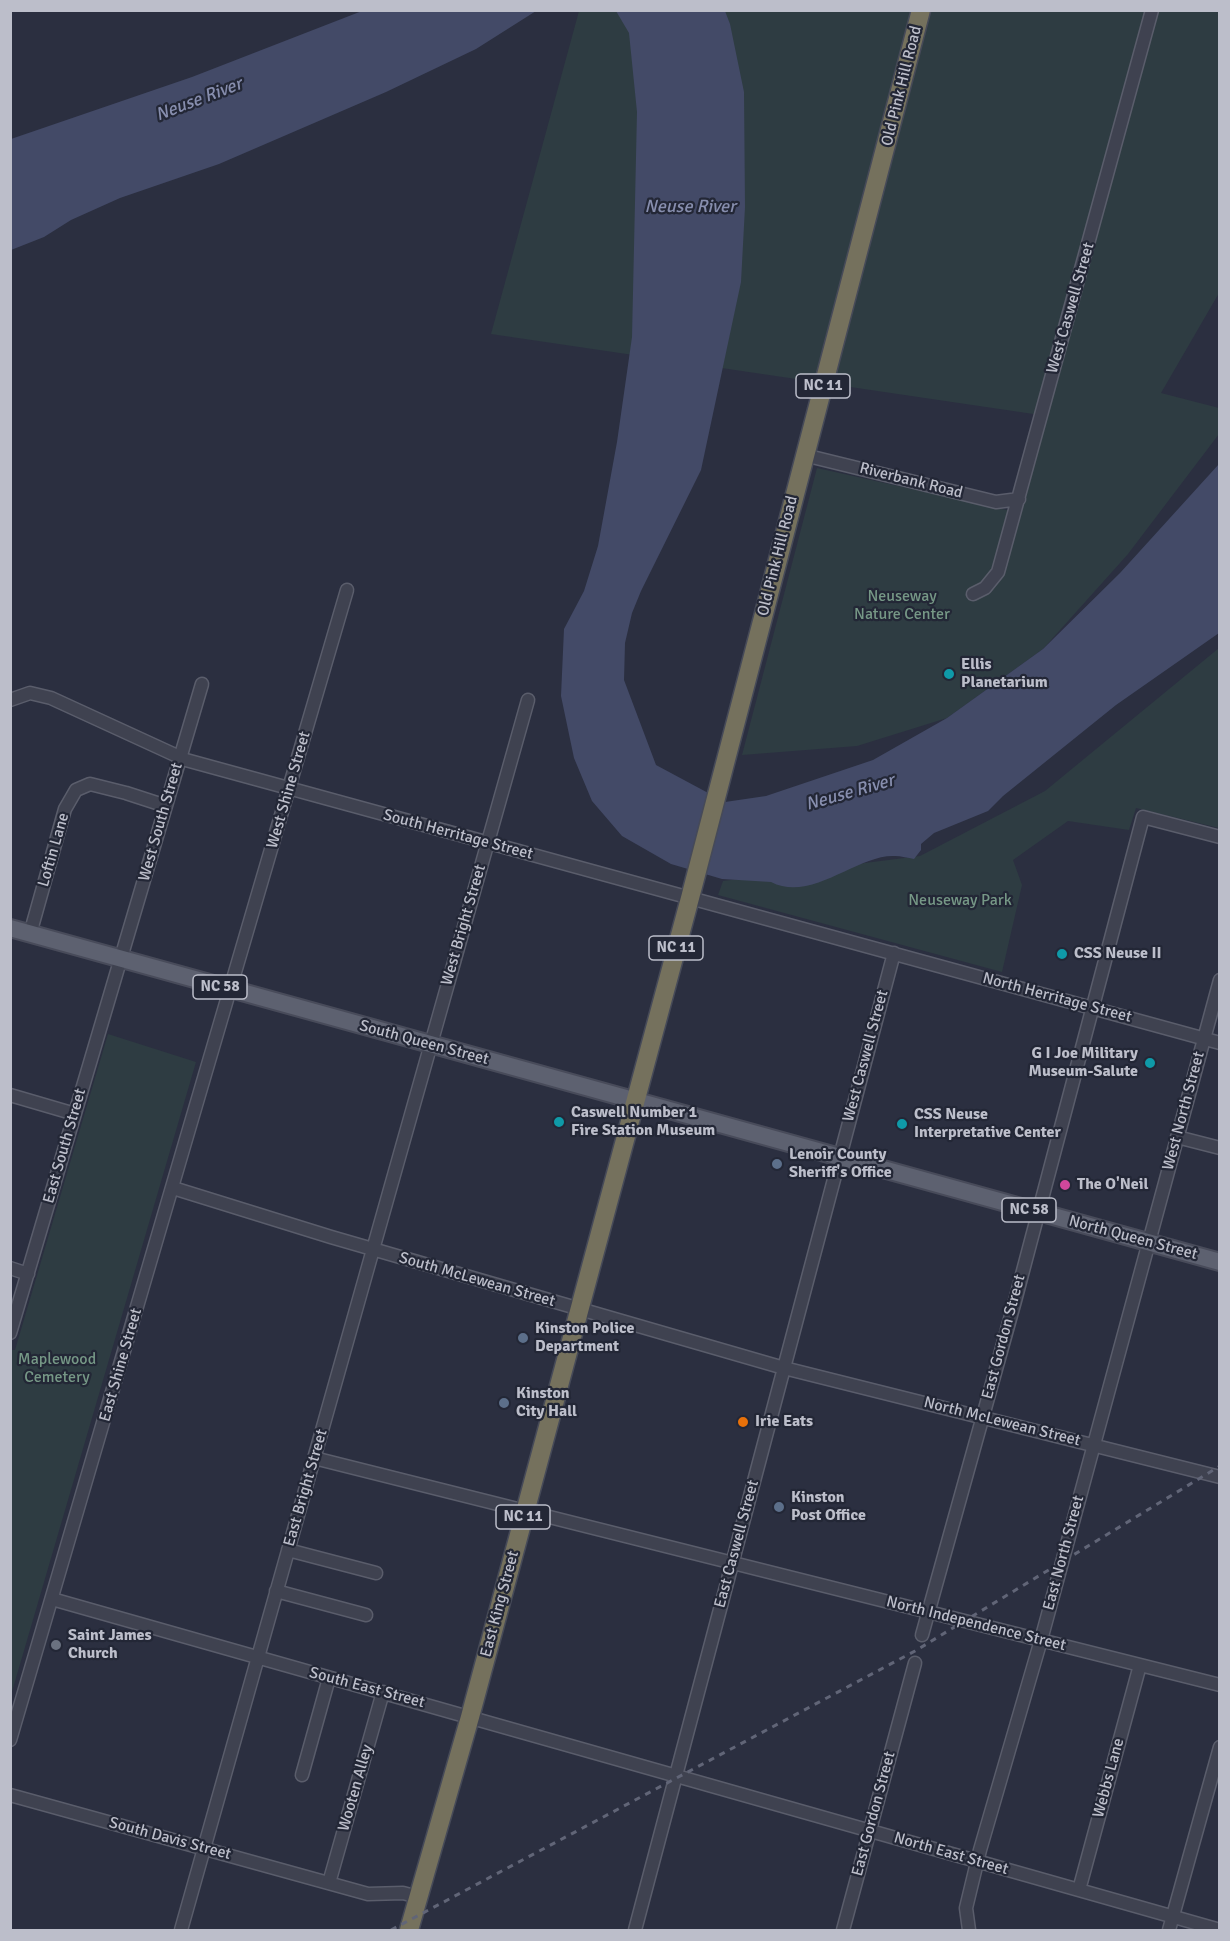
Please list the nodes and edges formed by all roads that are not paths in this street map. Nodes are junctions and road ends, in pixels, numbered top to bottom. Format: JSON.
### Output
{"nodes":[{"id":1,"x":921,"y":10,"type":"edge"},
{"id":2,"x":1152,"y":10,"type":"edge"},
{"id":3,"x":804,"y":455,"type":"junction"},
{"id":4,"x":1019,"y":499,"type":"junction"},
{"id":5,"x":347,"y":590,"type":"dead end"},
{"id":6,"x":973,"y":594,"type":"dead end"},
{"id":7,"x":202,"y":684,"type":"dead end"},
{"id":8,"x":10,"y":700,"type":"edge"},
{"id":9,"x":528,"y":700,"type":"dead end"},
{"id":10,"x":180,"y":756,"type":"junction"},
{"id":11,"x":290,"y":788,"type":"junction"},
{"id":12,"x":165,"y":806,"type":"junction"},
{"id":13,"x":1220,"y":837,"type":"edge"},
{"id":14,"x":488,"y":843,"type":"junction"},
{"id":15,"x":691,"y":893,"type":"junction"},
{"id":16,"x":10,"y":928,"type":"edge"},
{"id":17,"x":30,"y":934,"type":"junction"},
{"id":18,"x":894,"y":953,"type":"junction"},
{"id":19,"x":121,"y":959,"type":"junction"},
{"id":20,"x":1220,"y":980,"type":"edge"},
{"id":21,"x":231,"y":990,"type":"junction"},
{"id":22,"x":1091,"y":1008,"type":"junction"},
{"id":23,"x":1204,"y":1039,"type":"junction"},
{"id":24,"x":1220,"y":1043,"type":"edge"},
{"id":25,"x":430,"y":1045,"type":"junction"},
{"id":26,"x":10,"y":1095,"type":"edge"},
{"id":27,"x":633,"y":1102,"type":"junction"},
{"id":28,"x":75,"y":1114,"type":"junction"},
{"id":29,"x":1177,"y":1137,"type":"junction"},
{"id":30,"x":1220,"y":1149,"type":"edge"},
{"id":31,"x":838,"y":1158,"type":"junction"},
{"id":32,"x":172,"y":1188,"type":"junction"},
{"id":33,"x":1037,"y":1212,"type":"junction"},
{"id":34,"x":1148,"y":1243,"type":"junction"},
{"id":35,"x":371,"y":1249,"type":"junction"},
{"id":36,"x":1220,"y":1262,"type":"edge"},
{"id":37,"x":10,"y":1268,"type":"edge"},
{"id":38,"x":28,"y":1274,"type":"junction"},
{"id":39,"x":578,"y":1310,"type":"junction"},
{"id":40,"x":10,"y":1333,"type":"edge"},
{"id":41,"x":784,"y":1368,"type":"junction"},
{"id":42,"x":982,"y":1417,"type":"junction"},
{"id":43,"x":1093,"y":1445,"type":"junction"},
{"id":44,"x":314,"y":1458,"type":"junction"},
{"id":45,"x":1220,"y":1478,"type":"edge"},
{"id":46,"x":525,"y":1511,"type":"junction"},
{"id":47,"x":288,"y":1550,"type":"junction"},
{"id":48,"x":732,"y":1562,"type":"junction"},
{"id":49,"x":376,"y":1573,"type":"dead end"},
{"id":50,"x":276,"y":1591,"type":"junction"},
{"id":51,"x":52,"y":1599,"type":"junction"},
{"id":52,"x":929,"y":1612,"type":"junction"},
{"id":53,"x":366,"y":1615,"type":"dead end"},
{"id":54,"x":922,"y":1635,"type":"dead end"},
{"id":55,"x":1041,"y":1640,"type":"junction"},
{"id":56,"x":257,"y":1658,"type":"junction"},
{"id":57,"x":915,"y":1663,"type":"dead end"},
{"id":58,"x":1140,"y":1665,"type":"junction"},
{"id":59,"x":329,"y":1678,"type":"junction"},
{"id":60,"x":1220,"y":1685,"type":"edge"},
{"id":61,"x":383,"y":1692,"type":"junction"},
{"id":62,"x":470,"y":1717,"type":"junction"},
{"id":63,"x":10,"y":1740,"type":"edge"},
{"id":64,"x":1220,"y":1747,"type":"edge"},
{"id":65,"x":302,"y":1775,"type":"dead end"},
{"id":66,"x":680,"y":1776,"type":"junction"},
{"id":67,"x":10,"y":1795,"type":"edge"},
{"id":68,"x":870,"y":1830,"type":"junction"},
{"id":69,"x":203,"y":1848,"type":"junction"},
{"id":70,"x":978,"y":1862,"type":"junction"},
{"id":71,"x":329,"y":1883,"type":"junction"},
{"id":72,"x":1079,"y":1890,"type":"junction"},
{"id":73,"x":418,"y":1898,"type":"junction"},
{"id":74,"x":1173,"y":1917,"type":"junction"},
{"id":75,"x":181,"y":1930,"type":"edge"},
{"id":76,"x":409,"y":1930,"type":"edge"},
{"id":77,"x":635,"y":1930,"type":"edge"},
{"id":78,"x":843,"y":1930,"type":"edge"},
{"id":79,"x":969,"y":1930,"type":"edge"},
{"id":80,"x":1169,"y":1930,"type":"edge"},
{"id":81,"x":1220,"y":1930,"type":"edge"}],
"edges":[{"from":1,"to":3,"type":"highway","name":"Old Pink Hill Road","number":"NC 11"},
{"from":2,"to":4,"type":"street","name":"West Caswell Street"},
{"from":3,"to":4,"type":"street","name":"Riverbank Road"},
{"from":3,"to":15,"type":"highway","name":"Old Pink Hill Road","number":"NC 11"},
{"from":4,"to":6,"type":"street","name":"West Caswell Street"},
{"from":5,"to":11,"type":"street","name":"West Shine Street"},
{"from":7,"to":10,"type":"street","name":"West South Street"},
{"from":8,"to":10,"type":"street","name":"South Herritage Street"},
{"from":9,"to":14,"type":"street","name":"West Bright Street"},
{"from":10,"to":11,"type":"street","name":"South Herritage Street"},
{"from":10,"to":12,"type":"street","name":"West South Street"},
{"from":11,"to":14,"type":"street","name":"South Herritage Street"},
{"from":11,"to":21,"type":"street","name":"West Shine Street"},
{"from":12,"to":17,"type":"street","name":"Loftin Lane"},
{"from":12,"to":19,"type":"street","name":"West South Street"},
{"from":13,"to":22,"type":"street","name":"East Gordon Street"},
{"from":14,"to":15,"type":"street","name":"South Herritage Street"},
{"from":14,"to":25,"type":"street","name":"West Bright Street"},
{"from":15,"to":18,"type":"street","name":"South Herritage Street"},
{"from":15,"to":27,"type":"highway","name":"Old Pink Hill Road","number":"NC 11"},
{"from":16,"to":17,"type":"main road","name":"South Queen Street","number":"NC 58"},
{"from":17,"to":19,"type":"main road","name":"South Queen Street","number":"NC 58"},
{"from":18,"to":22,"type":"street","name":"North Herritage Street"},
{"from":18,"to":31,"type":"street","name":"West Caswell Street"},
{"from":19,"to":21,"type":"main road","name":"South Queen Street","number":"NC 58"},
{"from":19,"to":28,"type":"street","name":"East South Street"},
{"from":20,"to":23,"type":"street","name":"West North Street"},
{"from":21,"to":25,"type":"main road","name":"South Queen Street","number":"NC 58"},
{"from":21,"to":32,"type":"street","name":"East Shine Street"},
{"from":22,"to":23,"type":"street","name":"North Herritage Street"},
{"from":22,"to":33,"type":"street","name":"East Gordon Street"},
{"from":23,"to":24,"type":"street","name":"North Herritage Street"},
{"from":23,"to":29,"type":"street","name":"West North Street"},
{"from":25,"to":27,"type":"main road","name":"South Queen Street","number":"NC 58"},
{"from":25,"to":35,"type":"street","name":"East Bright Street"},
{"from":26,"to":28,"type":"street"},
{"from":27,"to":31,"type":"main road","name":"South Queen Street","number":"NC 58"},
{"from":27,"to":39,"type":"highway","name":"East King Street","number":"NC 11"},
{"from":28,"to":38,"type":"street","name":"East South Street"},
{"from":29,"to":30,"type":"street"},
{"from":29,"to":34,"type":"street","name":"West North Street"},
{"from":31,"to":33,"type":"main road","name":"North Queen Street","number":"NC 58"},
{"from":31,"to":41,"type":"street","name":"East Caswell Street"},
{"from":32,"to":35,"type":"street","name":"South McLewean Street"},
{"from":32,"to":51,"type":"street","name":"East Shine Street"},
{"from":33,"to":34,"type":"main road","name":"North Queen Street","number":"NC 58"},
{"from":33,"to":42,"type":"street","name":"East Gordon Street"},
{"from":34,"to":36,"type":"main road","name":"North Queen Street","number":"NC 58"},
{"from":34,"to":43,"type":"street","name":"East North Street"},
{"from":35,"to":39,"type":"street","name":"South McLewean Street"},
{"from":35,"to":44,"type":"street","name":"East Bright Street"},
{"from":37,"to":38,"type":"street"},
{"from":38,"to":40,"type":"street","name":"East South Street"},
{"from":39,"to":41,"type":"street","name":"South McLewean Street"},
{"from":39,"to":46,"type":"highway","name":"East King Street","number":"NC 11"},
{"from":41,"to":42,"type":"street","name":"North McLewean Street"},
{"from":41,"to":48,"type":"street","name":"East Caswell Street"},
{"from":42,"to":43,"type":"street","name":"North McLewean Street"},
{"from":42,"to":52,"type":"street","name":"East Gordon Street"},
{"from":43,"to":45,"type":"street","name":"North McLewean Street"},
{"from":43,"to":55,"type":"street","name":"East North Street"},
{"from":44,"to":46,"type":"street","name":"North Independence Street"},
{"from":44,"to":47,"type":"street","name":"East Bright Street"},
{"from":46,"to":48,"type":"street","name":"North Independence Street"},
{"from":46,"to":62,"type":"highway","name":"East King Street","number":"NC 11"},
{"from":47,"to":49,"type":"street"},
{"from":47,"to":50,"type":"street","name":"East Bright Street"},
{"from":48,"to":52,"type":"street","name":"North Independence Street"},
{"from":48,"to":66,"type":"street","name":"East Caswell Street"},
{"from":50,"to":53,"type":"street"},
{"from":50,"to":56,"type":"street","name":"East Bright Street"},
{"from":51,"to":56,"type":"street","name":"South East Street"},
{"from":51,"to":63,"type":"street","name":"East Shine Street"},
{"from":52,"to":54,"type":"street","name":"East Gordon Street"},
{"from":52,"to":55,"type":"street","name":"North Independence Street"},
{"from":55,"to":58,"type":"street","name":"North Independence Street"},
{"from":55,"to":70,"type":"street","name":"East North Street"},
{"from":56,"to":59,"type":"street","name":"South East Street"},
{"from":56,"to":69,"type":"street","name":"East Bright Street"},
{"from":57,"to":68,"type":"street","name":"East Gordon Street"},
{"from":58,"to":60,"type":"street","name":"North Independence Street"},
{"from":58,"to":72,"type":"street","name":"Webbs Lane"},
{"from":59,"to":61,"type":"street","name":"South East Street"},
{"from":59,"to":65,"type":"street"},
{"from":61,"to":62,"type":"street","name":"South East Street"},
{"from":61,"to":71,"type":"street","name":"Wooten Alley"},
{"from":62,"to":66,"type":"street","name":"South East Street"},
{"from":62,"to":73,"type":"highway","name":"East King Street","number":"NC 11"},
{"from":64,"to":74,"type":"street"},
{"from":66,"to":68,"type":"street","name":"North East Street"},
{"from":66,"to":77,"type":"street","name":"East Caswell Street"},
{"from":67,"to":69,"type":"street","name":"South Davis Street"},
{"from":68,"to":70,"type":"street","name":"North East Street"},
{"from":68,"to":78,"type":"street","name":"East Gordon Street"},
{"from":69,"to":71,"type":"street","name":"South Davis Street"},
{"from":69,"to":75,"type":"street","name":"East Bright Street"},
{"from":70,"to":72,"type":"street","name":"North East Street"},
{"from":70,"to":79,"type":"street","name":"East North Street"},
{"from":71,"to":73,"type":"street","name":"South Davis Street"},
{"from":72,"to":74,"type":"street","name":"North East Street"},
{"from":73,"to":76,"type":"highway","name":"East King Street","number":"NC 11"},
{"from":74,"to":80,"type":"street"},
{"from":74,"to":81,"type":"street","name":"North East Street"}]}
